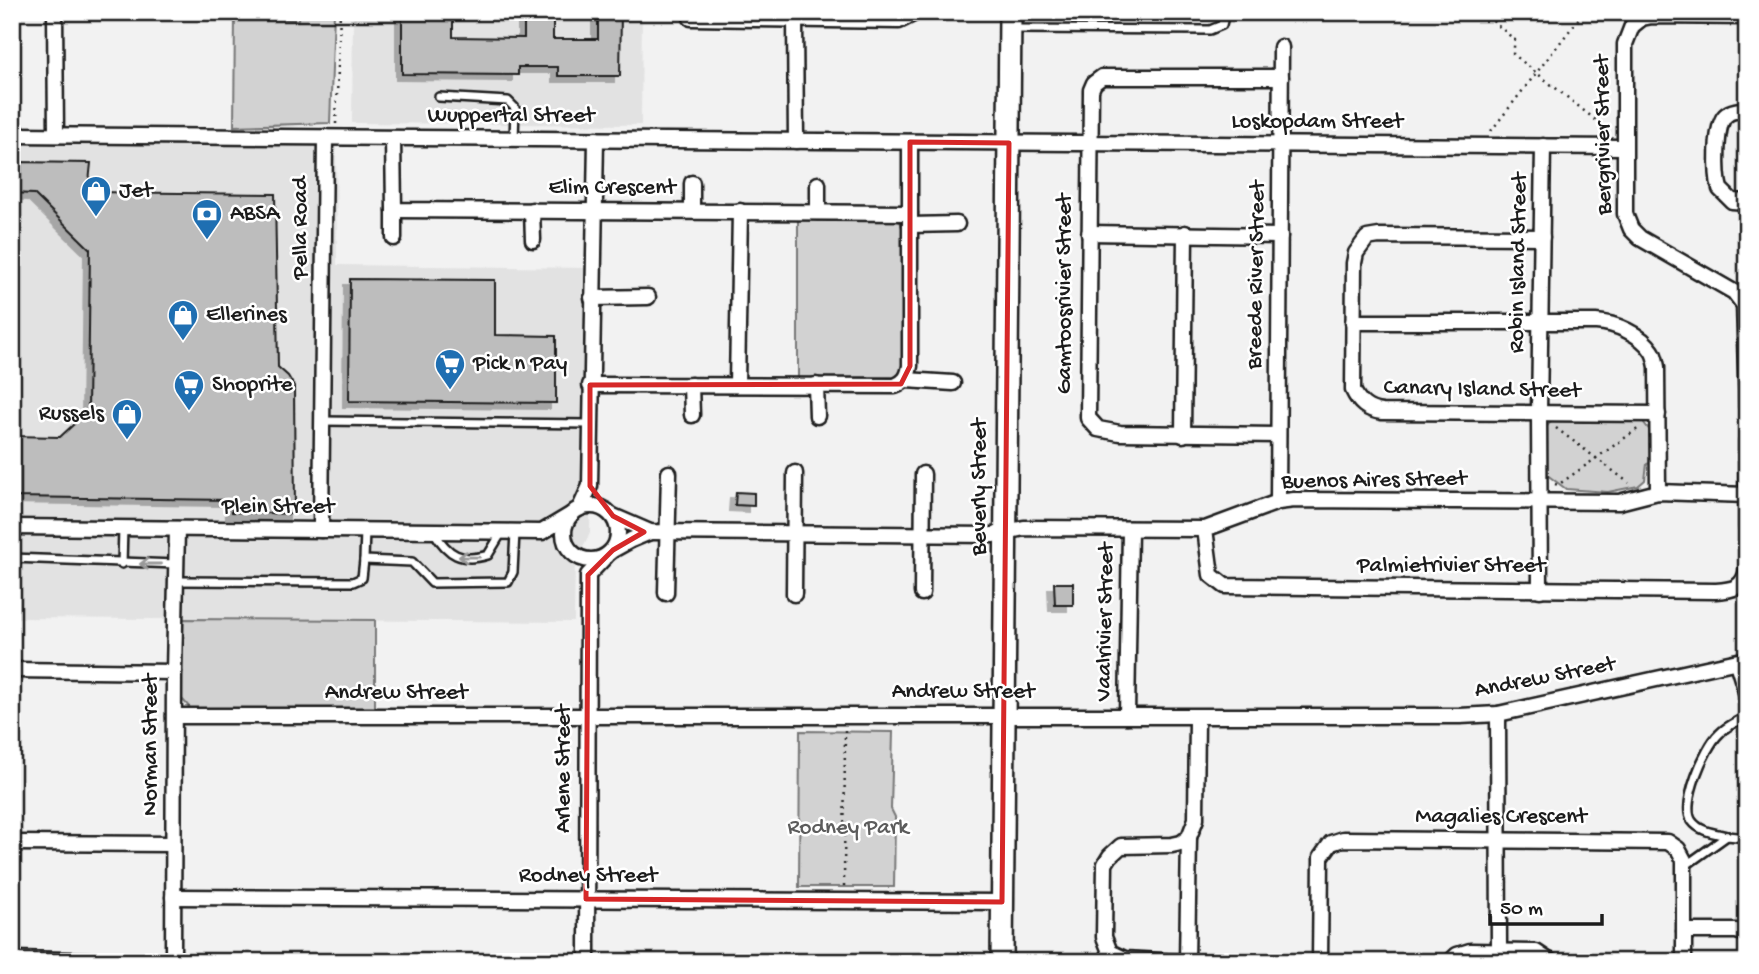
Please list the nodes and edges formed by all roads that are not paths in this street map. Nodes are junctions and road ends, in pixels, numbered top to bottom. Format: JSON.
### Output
{"nodes":[{"id":1,"x":55,"y":12,"type":"edge"},
{"id":2,"x":917,"y":12,"type":"edge"},
{"id":3,"x":1225,"y":12,"type":"edge"},
{"id":4,"x":1635,"y":17,"type":"edge"},
{"id":5,"x":1747,"y":17,"type":"edge"},
{"id":6,"x":691,"y":18,"type":"dead end"},
{"id":7,"x":795,"y":20,"type":"junction"},
{"id":8,"x":1010,"y":20,"type":"edge"},
{"id":9,"x":1281,"y":47,"type":"dead end"},
{"id":10,"x":1281,"y":77,"type":"junction"},
{"id":11,"x":439,"y":97,"type":"dead end"},
{"id":12,"x":1747,"y":110,"type":"edge"},
{"id":13,"x":12,"y":135,"type":"edge"},
{"id":14,"x":56,"y":135,"type":"junction"},
{"id":15,"x":330,"y":137,"type":"junction"},
{"id":16,"x":393,"y":138,"type":"junction"},
{"id":17,"x":514,"y":139,"type":"junction"},
{"id":18,"x":596,"y":139,"type":"junction"},
{"id":19,"x":796,"y":141,"type":"junction"},
{"id":20,"x":910,"y":142,"type":"junction"},
{"id":21,"x":1009,"y":143,"type":"junction"},
{"id":22,"x":1089,"y":143,"type":"junction"},
{"id":23,"x":1281,"y":145,"type":"junction"},
{"id":24,"x":1543,"y":146,"type":"junction"},
{"id":25,"x":1617,"y":147,"type":"junction"},
{"id":26,"x":692,"y":183,"type":"dead end"},
{"id":27,"x":818,"y":184,"type":"dead end"},
{"id":28,"x":1747,"y":202,"type":"edge"},
{"id":29,"x":394,"y":210,"type":"junction"},
{"id":30,"x":532,"y":210,"type":"junction"},
{"id":31,"x":594,"y":211,"type":"junction"},
{"id":32,"x":692,"y":211,"type":"junction"},
{"id":33,"x":740,"y":211,"type":"junction"},
{"id":34,"x":818,"y":212,"type":"junction"},
{"id":35,"x":910,"y":219,"type":"junction"},
{"id":36,"x":957,"y":224,"type":"dead end"},
{"id":37,"x":1089,"y":233,"type":"junction"},
{"id":38,"x":1185,"y":233,"type":"junction"},
{"id":39,"x":1280,"y":236,"type":"junction"},
{"id":40,"x":1542,"y":237,"type":"junction"},
{"id":41,"x":394,"y":238,"type":"dead end"},
{"id":42,"x":533,"y":240,"type":"dead end"},
{"id":43,"x":648,"y":297,"type":"dead end"},
{"id":44,"x":592,"y":298,"type":"junction"},
{"id":45,"x":1353,"y":322,"type":"junction"},
{"id":46,"x":1541,"y":323,"type":"junction"},
{"id":47,"x":1746,"y":335,"type":"edge"},
{"id":48,"x":906,"y":380,"type":"junction"},
{"id":49,"x":953,"y":383,"type":"dead end"},
{"id":50,"x":590,"y":385,"type":"junction"},
{"id":51,"x":691,"y":385,"type":"junction"},
{"id":52,"x":737,"y":385,"type":"junction"},
{"id":53,"x":816,"y":385,"type":"junction"},
{"id":54,"x":1747,"y":407,"type":"edge"},
{"id":55,"x":1545,"y":414,"type":"junction"},
{"id":56,"x":1653,"y":414,"type":"junction"},
{"id":57,"x":692,"y":415,"type":"dead end"},
{"id":58,"x":817,"y":416,"type":"dead end"},
{"id":59,"x":323,"y":421,"type":"junction"},
{"id":60,"x":590,"y":424,"type":"junction"},
{"id":61,"x":1183,"y":435,"type":"junction"},
{"id":62,"x":1278,"y":435,"type":"junction"},
{"id":63,"x":1747,"y":440,"type":"edge"},
{"id":64,"x":669,"y":473,"type":"dead end"},
{"id":65,"x":795,"y":473,"type":"dead end"},
{"id":66,"x":923,"y":474,"type":"dead end"},
{"id":67,"x":590,"y":486,"type":"junction"},
{"id":68,"x":1658,"y":492,"type":"junction"},
{"id":69,"x":1746,"y":495,"type":"edge"},
{"id":70,"x":1278,"y":502,"type":"junction"},
{"id":71,"x":1541,"y":503,"type":"junction"},
{"id":72,"x":576,"y":511,"type":"junction"},
{"id":73,"x":610,"y":513,"type":"junction"},
{"id":74,"x":12,"y":527,"type":"edge"},
{"id":75,"x":123,"y":528,"type":"junction"},
{"id":76,"x":1747,"y":528,"type":"edge"},
{"id":77,"x":177,"y":529,"type":"junction"},
{"id":78,"x":1130,"y":529,"type":"junction"},
{"id":79,"x":1205,"y":529,"type":"junction"},
{"id":80,"x":321,"y":530,"type":"junction"},
{"id":81,"x":365,"y":530,"type":"junction"},
{"id":82,"x":434,"y":531,"type":"junction"},
{"id":83,"x":509,"y":532,"type":"junction"},
{"id":84,"x":542,"y":532,"type":"junction"},
{"id":85,"x":650,"y":532,"type":"junction"},
{"id":86,"x":1006,"y":532,"type":"junction"},
{"id":87,"x":668,"y":533,"type":"junction"},
{"id":88,"x":794,"y":533,"type":"junction"},
{"id":89,"x":922,"y":534,"type":"junction"},
{"id":90,"x":569,"y":548,"type":"junction"},
{"id":91,"x":609,"y":553,"type":"junction"},
{"id":92,"x":12,"y":558,"type":"edge"},
{"id":93,"x":364,"y":560,"type":"junction"},
{"id":94,"x":122,"y":564,"type":"junction"},
{"id":95,"x":177,"y":564,"type":"junction"},
{"id":96,"x":1747,"y":570,"type":"edge"},
{"id":97,"x":588,"y":575,"type":"junction"},
{"id":98,"x":177,"y":581,"type":"junction"},
{"id":99,"x":1540,"y":590,"type":"junction"},
{"id":100,"x":666,"y":593,"type":"dead end"},
{"id":101,"x":922,"y":593,"type":"dead end"},
{"id":102,"x":794,"y":594,"type":"dead end"},
{"id":103,"x":1740,"y":661,"type":"edge"},
{"id":104,"x":12,"y":670,"type":"edge"},
{"id":105,"x":174,"y":672,"type":"junction"},
{"id":106,"x":1747,"y":707,"type":"edge"},
{"id":107,"x":1005,"y":714,"type":"junction"},
{"id":108,"x":1498,"y":714,"type":"junction"},
{"id":109,"x":173,"y":716,"type":"junction"},
{"id":110,"x":586,"y":716,"type":"junction"},
{"id":111,"x":1127,"y":716,"type":"junction"},
{"id":112,"x":1747,"y":716,"type":"edge"},
{"id":113,"x":1198,"y":717,"type":"junction"},
{"id":114,"x":1727,"y":836,"type":"junction"},
{"id":115,"x":1189,"y":837,"type":"junction"},
{"id":116,"x":1747,"y":838,"type":"edge"},
{"id":117,"x":1499,"y":840,"type":"junction"},
{"id":118,"x":12,"y":843,"type":"edge"},
{"id":119,"x":173,"y":844,"type":"junction"},
{"id":120,"x":1684,"y":867,"type":"junction"},
{"id":121,"x":173,"y":897,"type":"junction"},
{"id":122,"x":586,"y":899,"type":"junction"},
{"id":123,"x":1002,"y":902,"type":"junction"},
{"id":124,"x":1684,"y":931,"type":"junction"},
{"id":125,"x":1747,"y":934,"type":"edge"},
{"id":126,"x":1499,"y":951,"type":"junction"},
{"id":127,"x":12,"y":959,"type":"edge"},
{"id":128,"x":172,"y":962,"type":"edge"},
{"id":129,"x":587,"y":962,"type":"edge"},
{"id":130,"x":1002,"y":962,"type":"edge"},
{"id":131,"x":1177,"y":962,"type":"edge"},
{"id":132,"x":1187,"y":962,"type":"edge"},
{"id":133,"x":1320,"y":962,"type":"edge"},
{"id":134,"x":1450,"y":962,"type":"edge"},
{"id":135,"x":1551,"y":962,"type":"edge"},
{"id":136,"x":1684,"y":962,"type":"edge"}],
"edges":[{"from":1,"to":14,"type":"street"},
{"from":2,"to":7,"type":"street"},
{"from":3,"to":8,"type":"lane"},
{"from":4,"to":5,"type":"street"},
{"from":4,"to":25,"type":"street","name":"Bergrivier Street"},
{"from":6,"to":7,"type":"street"},
{"from":7,"to":19,"type":"street"},
{"from":8,"to":21,"type":"street","name":"Beverly Street"},
{"from":9,"to":10,"type":"street","name":"Breede River Street"},
{"from":10,"to":22,"type":"street","name":"Gamtoosrivier Street"},
{"from":10,"to":23,"type":"street","name":"Breede River Street"},
{"from":11,"to":17,"type":"lane"},
{"from":12,"to":28,"type":"street"},
{"from":13,"to":14,"type":"street","name":"Wuppertal Street"},
{"from":14,"to":15,"type":"street","name":"Wuppertal Street"},
{"from":15,"to":16,"type":"street","name":"Wuppertal Street"},
{"from":15,"to":59,"type":"street","name":"Pella Road"},
{"from":16,"to":17,"type":"street","name":"Wuppertal Street"},
{"from":16,"to":29,"type":"street"},
{"from":17,"to":18,"type":"street","name":"Wuppertal Street"},
{"from":18,"to":19,"type":"street","name":"Wuppertal Street"},
{"from":18,"to":31,"type":"street"},
{"from":19,"to":20,"type":"street","name":"Wuppertal Street"},
{"from":20,"to":21,"type":"street","name":"Wuppertal Street"},
{"from":20,"to":35,"type":"street"},
{"from":21,"to":22,"type":"street","name":"Loskopdam Street"},
{"from":21,"to":86,"type":"street","name":"Beverly Street"},
{"from":22,"to":23,"type":"street","name":"Loskopdam Street"},
{"from":22,"to":37,"type":"street","name":"Gamtoosrivier Street"},
{"from":23,"to":24,"type":"street","name":"Loskopdam Street"},
{"from":23,"to":39,"type":"street","name":"Breede River Street"},
{"from":24,"to":25,"type":"street","name":"Loskopdam Street"},
{"from":24,"to":40,"type":"street","name":"Robin Island Street"},
{"from":25,"to":47,"type":"street","name":"Bergrivier Street"},
{"from":26,"to":32,"type":"street","name":"Elim Crescent"},
{"from":27,"to":34,"type":"street"},
{"from":29,"to":30,"type":"street","name":"Elim Crescent"},
{"from":29,"to":41,"type":"street"},
{"from":30,"to":31,"type":"street","name":"Elim Crescent"},
{"from":30,"to":42,"type":"street","name":"Elim Crescent"},
{"from":31,"to":32,"type":"street","name":"Elim Crescent"},
{"from":31,"to":44,"type":"street"},
{"from":32,"to":33,"type":"street","name":"Elim Crescent"},
{"from":33,"to":34,"type":"street","name":"Elim Crescent"},
{"from":33,"to":52,"type":"street"},
{"from":34,"to":35,"type":"street","name":"Elim Crescent"},
{"from":35,"to":36,"type":"street","name":"Elim Crescent"},
{"from":35,"to":48,"type":"street"},
{"from":37,"to":38,"type":"street"},
{"from":37,"to":61,"type":"street","name":"Gamtoosrivier Street"},
{"from":38,"to":39,"type":"street"},
{"from":38,"to":61,"type":"street"},
{"from":39,"to":62,"type":"street","name":"Breede River Street"},
{"from":40,"to":45,"type":"street","name":"Canary Island Street"},
{"from":40,"to":46,"type":"street","name":"Robin Island Street"},
{"from":43,"to":44,"type":"street"},
{"from":44,"to":50,"type":"street"},
{"from":45,"to":46,"type":"street"},
{"from":45,"to":55,"type":"street","name":"Canary Island Street"},
{"from":46,"to":55,"type":"street","name":"Robin Island Street"},
{"from":46,"to":56,"type":"street"},
{"from":47,"to":54,"type":"street","name":"Bergrivier Street"},
{"from":48,"to":49,"type":"street"},
{"from":48,"to":53,"type":"street"},
{"from":50,"to":51,"type":"street"},
{"from":50,"to":60,"type":"street"},
{"from":51,"to":52,"type":"street"},
{"from":51,"to":57,"type":"street"},
{"from":52,"to":53,"type":"street"},
{"from":53,"to":58,"type":"street"},
{"from":55,"to":56,"type":"street","name":"Canary Island Street"},
{"from":55,"to":71,"type":"street","name":"Robin Island Street"},
{"from":56,"to":68,"type":"street"},
{"from":59,"to":60,"type":"lane"},
{"from":59,"to":80,"type":"street","name":"Pella Road"},
{"from":60,"to":67,"type":"street"},
{"from":61,"to":62,"type":"street","name":"Gamtoosrivier Street"},
{"from":62,"to":70,"type":"street","name":"Breede River Street"},
{"from":63,"to":69,"type":"street"},
{"from":64,"to":87,"type":"street"},
{"from":65,"to":88,"type":"street"},
{"from":66,"to":89,"type":"street"},
{"from":67,"to":72,"type":"street"},
{"from":67,"to":73,"type":"street"},
{"from":68,"to":69,"type":"street","name":"Buenos Aires Street"},
{"from":68,"to":71,"type":"street","name":"Buenos Aires Street"},
{"from":69,"to":76,"type":"street"},
{"from":70,"to":71,"type":"street","name":"Buenos Aires Street"},
{"from":70,"to":79,"type":"street","name":"Buenos Aires Street"},
{"from":71,"to":99,"type":"street","name":"Robin Island Street"},
{"from":72,"to":73,"type":"street"},
{"from":72,"to":84,"type":"street"},
{"from":72,"to":90,"type":"street"},
{"from":73,"to":85,"type":"street"},
{"from":73,"to":91,"type":"street"},
{"from":74,"to":75,"type":"street","name":"Plein Street"},
{"from":75,"to":77,"type":"street","name":"Plein Street"},
{"from":75,"to":94,"type":"lane"},
{"from":77,"to":80,"type":"street","name":"Plein Street"},
{"from":77,"to":95,"type":"street","name":"Norman Street"},
{"from":78,"to":79,"type":"street","name":"Buenos Aires Street"},
{"from":78,"to":86,"type":"street","name":"Buenos Aires Street"},
{"from":78,"to":111,"type":"street","name":"Vaalrivier Street"},
{"from":79,"to":99,"type":"street","name":"Palmietrivier Street"},
{"from":80,"to":81,"type":"street","name":"Plein Street"},
{"from":81,"to":82,"type":"street","name":"Plein Street"},
{"from":81,"to":93,"type":"lane"},
{"from":82,"to":83,"type":"street","name":"Plein Street"},
{"from":83,"to":82,"type":"lane","one_way":true},
{"from":83,"to":84,"type":"street","name":"Plein Street"},
{"from":83,"to":93,"type":"lane"},
{"from":84,"to":90,"type":"street","name":"Plein Street"},
{"from":85,"to":87,"type":"street"},
{"from":85,"to":91,"type":"street"},
{"from":86,"to":89,"type":"street"},
{"from":86,"to":107,"type":"street","name":"Beverly Street"},
{"from":87,"to":88,"type":"street"},
{"from":87,"to":100,"type":"street"},
{"from":88,"to":89,"type":"street"},
{"from":88,"to":102,"type":"street"},
{"from":89,"to":101,"type":"street"},
{"from":90,"to":91,"type":"street"},
{"from":90,"to":97,"type":"street"},
{"from":91,"to":97,"type":"street"},
{"from":92,"to":94,"type":"lane"},
{"from":93,"to":98,"type":"lane"},
{"from":95,"to":94,"type":"lane","one_way":true},
{"from":95,"to":98,"type":"street","name":"Norman Street"},
{"from":96,"to":99,"type":"street","name":"Palmietrivier Street"},
{"from":97,"to":110,"type":"street","name":"Arlene Street"},
{"from":98,"to":105,"type":"street","name":"Norman Street"},
{"from":103,"to":106,"type":"lane"},
{"from":103,"to":108,"type":"street","name":"Andrew Street"},
{"from":104,"to":105,"type":"street"},
{"from":105,"to":109,"type":"street","name":"Norman Street"},
{"from":107,"to":110,"type":"street","name":"Andrew Street"},
{"from":107,"to":111,"type":"street","name":"Andrew Street"},
{"from":107,"to":123,"type":"street","name":"Beverly Street"},
{"from":108,"to":113,"type":"street","name":"Andrew Street"},
{"from":108,"to":117,"type":"street"},
{"from":109,"to":110,"type":"street","name":"Andrew Street"},
{"from":109,"to":119,"type":"street","name":"Norman Street"},
{"from":110,"to":122,"type":"street","name":"Arlene Street"},
{"from":111,"to":113,"type":"street","name":"Andrew Street"},
{"from":112,"to":114,"type":"lane"},
{"from":113,"to":115,"type":"street"},
{"from":114,"to":116,"type":"lane"},
{"from":114,"to":120,"type":"lane"},
{"from":115,"to":131,"type":"street"},
{"from":115,"to":132,"type":"street"},
{"from":117,"to":120,"type":"street","name":"Magalies Crescent"},
{"from":117,"to":126,"type":"street"},
{"from":117,"to":133,"type":"street","name":"Magalies Crescent"},
{"from":118,"to":119,"type":"street"},
{"from":119,"to":121,"type":"street","name":"Norman Street"},
{"from":120,"to":124,"type":"street"},
{"from":121,"to":122,"type":"street","name":"Rodney Street"},
{"from":121,"to":128,"type":"street","name":"Norman Street"},
{"from":122,"to":123,"type":"street","name":"Rodney Street"},
{"from":122,"to":129,"type":"street","name":"Arlene Street"},
{"from":123,"to":130,"type":"street","name":"Beverly Street"},
{"from":124,"to":125,"type":"street"},
{"from":124,"to":136,"type":"street"},
{"from":126,"to":134,"type":"street"},
{"from":126,"to":135,"type":"street"},
{"from":127,"to":128,"type":"street"}]}
